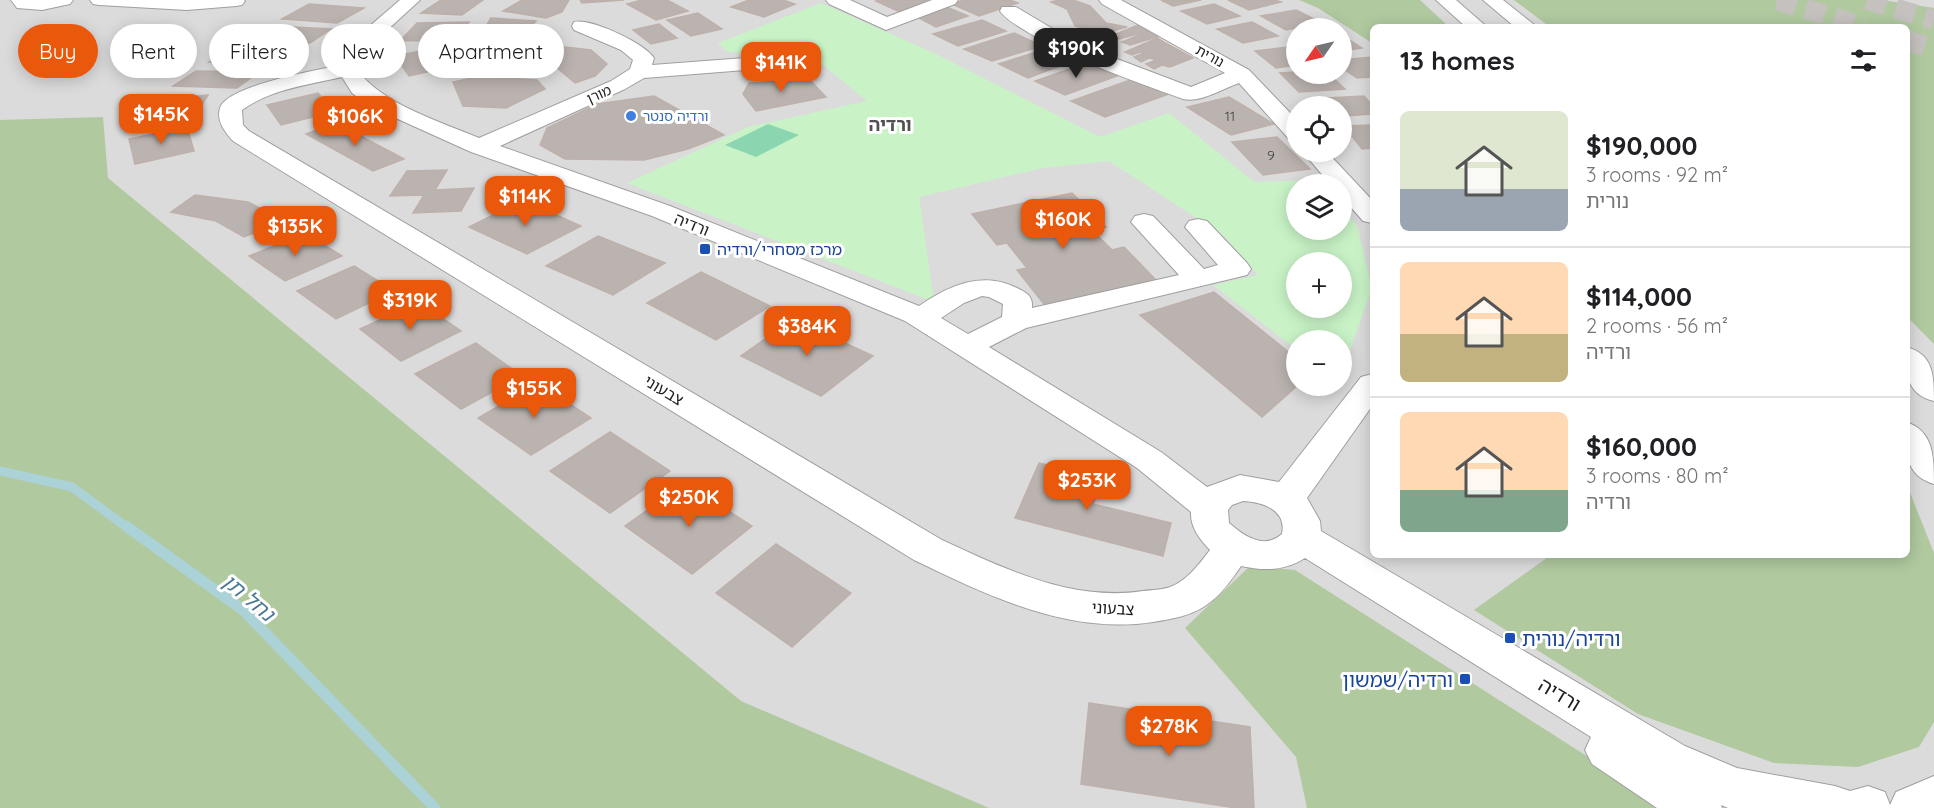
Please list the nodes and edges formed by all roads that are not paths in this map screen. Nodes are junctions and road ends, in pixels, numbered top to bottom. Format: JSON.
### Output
{"nodes":[{"id":1,"x":64,"y":0,"type":"edge"},
{"id":2,"x":99,"y":0,"type":"edge"},
{"id":3,"x":411,"y":0,"type":"edge"},
{"id":4,"x":835,"y":0,"type":"edge"},
{"id":5,"x":949,"y":0,"type":"edge"},
{"id":6,"x":1108,"y":0,"type":"edge"},
{"id":7,"x":1445,"y":0,"type":"edge"},
{"id":8,"x":1492,"y":0,"type":"edge"},
{"id":9,"x":236,"y":1,"type":"edge"},
{"id":10,"x":20,"y":6,"type":"edge"},
{"id":11,"x":1014,"y":6,"type":"edge"},
{"id":12,"x":382,"y":24,"type":"edge"},
{"id":13,"x":1473,"y":24,"type":"edge"},
{"id":14,"x":1523,"y":24,"type":"edge"},
{"id":15,"x":581,"y":26,"type":"dead end"},
{"id":16,"x":758,"y":63,"type":"dead end"},
{"id":17,"x":1242,"y":74,"type":"junction"},
{"id":18,"x":321,"y":76,"type":"edge"},
{"id":19,"x":353,"y":78,"type":"edge"},
{"id":20,"x":636,"y":80,"type":"junction"},
{"id":21,"x":1286,"y":122,"type":"edge"},
{"id":22,"x":479,"y":147,"type":"junction"},
{"id":23,"x":1323,"y":162,"type":"edge"},
{"id":24,"x":1370,"y":213,"type":"edge"},
{"id":25,"x":1144,"y":222,"type":"dead end"},
{"id":26,"x":1198,"y":227,"type":"dead end"},
{"id":27,"x":1198,"y":279,"type":"junction"},
{"id":28,"x":921,"y":318,"type":"junction"},
{"id":29,"x":1016,"y":321,"type":"junction"},
{"id":30,"x":968,"y":347,"type":"junction"},
{"id":31,"x":1910,"y":361,"type":"edge"},
{"id":32,"x":1370,"y":388,"type":"edge"},
{"id":33,"x":1934,"y":391,"type":"edge"},
{"id":34,"x":1910,"y":439,"type":"edge"},
{"id":35,"x":1934,"y":472,"type":"edge"},
{"id":36,"x":1217,"y":499,"type":"junction"},
{"id":37,"x":1292,"y":530,"type":"junction"},
{"id":38,"x":1233,"y":548,"type":"junction"},
{"id":39,"x":1602,"y":746,"type":"junction"},
{"id":40,"x":1934,"y":798,"type":"edge"},
{"id":41,"x":1681,"y":808,"type":"edge"},
{"id":42,"x":1698,"y":808,"type":"edge"},
{"id":43,"x":1835,"y":808,"type":"edge"},
{"id":44,"x":1913,"y":808,"type":"edge"}],
"edges":[{"from":1,"to":10,"type":"street"},
{"from":2,"to":9,"type":"street"},
{"from":3,"to":12,"type":"street"},
{"from":4,"to":5,"type":"street"},
{"from":6,"to":17,"type":"street","name":"נורית"},
{"from":7,"to":13,"type":"street"},
{"from":8,"to":14,"type":"street"},
{"from":11,"to":17,"type":"street"},
{"from":15,"to":20,"type":"street"},
{"from":16,"to":20,"type":"street"},
{"from":17,"to":21,"type":"street","name":"נורית"},
{"from":18,"to":38,"type":"street","name":"צבעוני"},
{"from":19,"to":22,"type":"street","name":"ורדיה"},
{"from":20,"to":22,"type":"street","name":"מורן"},
{"from":22,"to":28,"type":"street","name":"ורדיה"},
{"from":23,"to":24,"type":"street"},
{"from":25,"to":27,"type":"street"},
{"from":26,"to":27,"type":"street"},
{"from":27,"to":29,"type":"street"},
{"from":28,"to":29,"type":"street"},
{"from":28,"to":30,"type":"street","name":"ורדיה"},
{"from":29,"to":30,"type":"street"},
{"from":30,"to":36,"type":"street","name":"ורדיה"},
{"from":31,"to":33,"type":"street"},
{"from":32,"to":37,"type":"street"},
{"from":34,"to":35,"type":"street"},
{"from":36,"to":37,"type":"street"},
{"from":36,"to":38,"type":"street"},
{"from":37,"to":38,"type":"street"},
{"from":37,"to":39,"type":"street","name":"ורדיה"},
{"from":37,"to":43,"type":"street","name":"ורדיה"},
{"from":39,"to":41,"type":"street"},
{"from":39,"to":42,"type":"street","name":"ורדיה"},
{"from":40,"to":44,"type":"street"}]}
